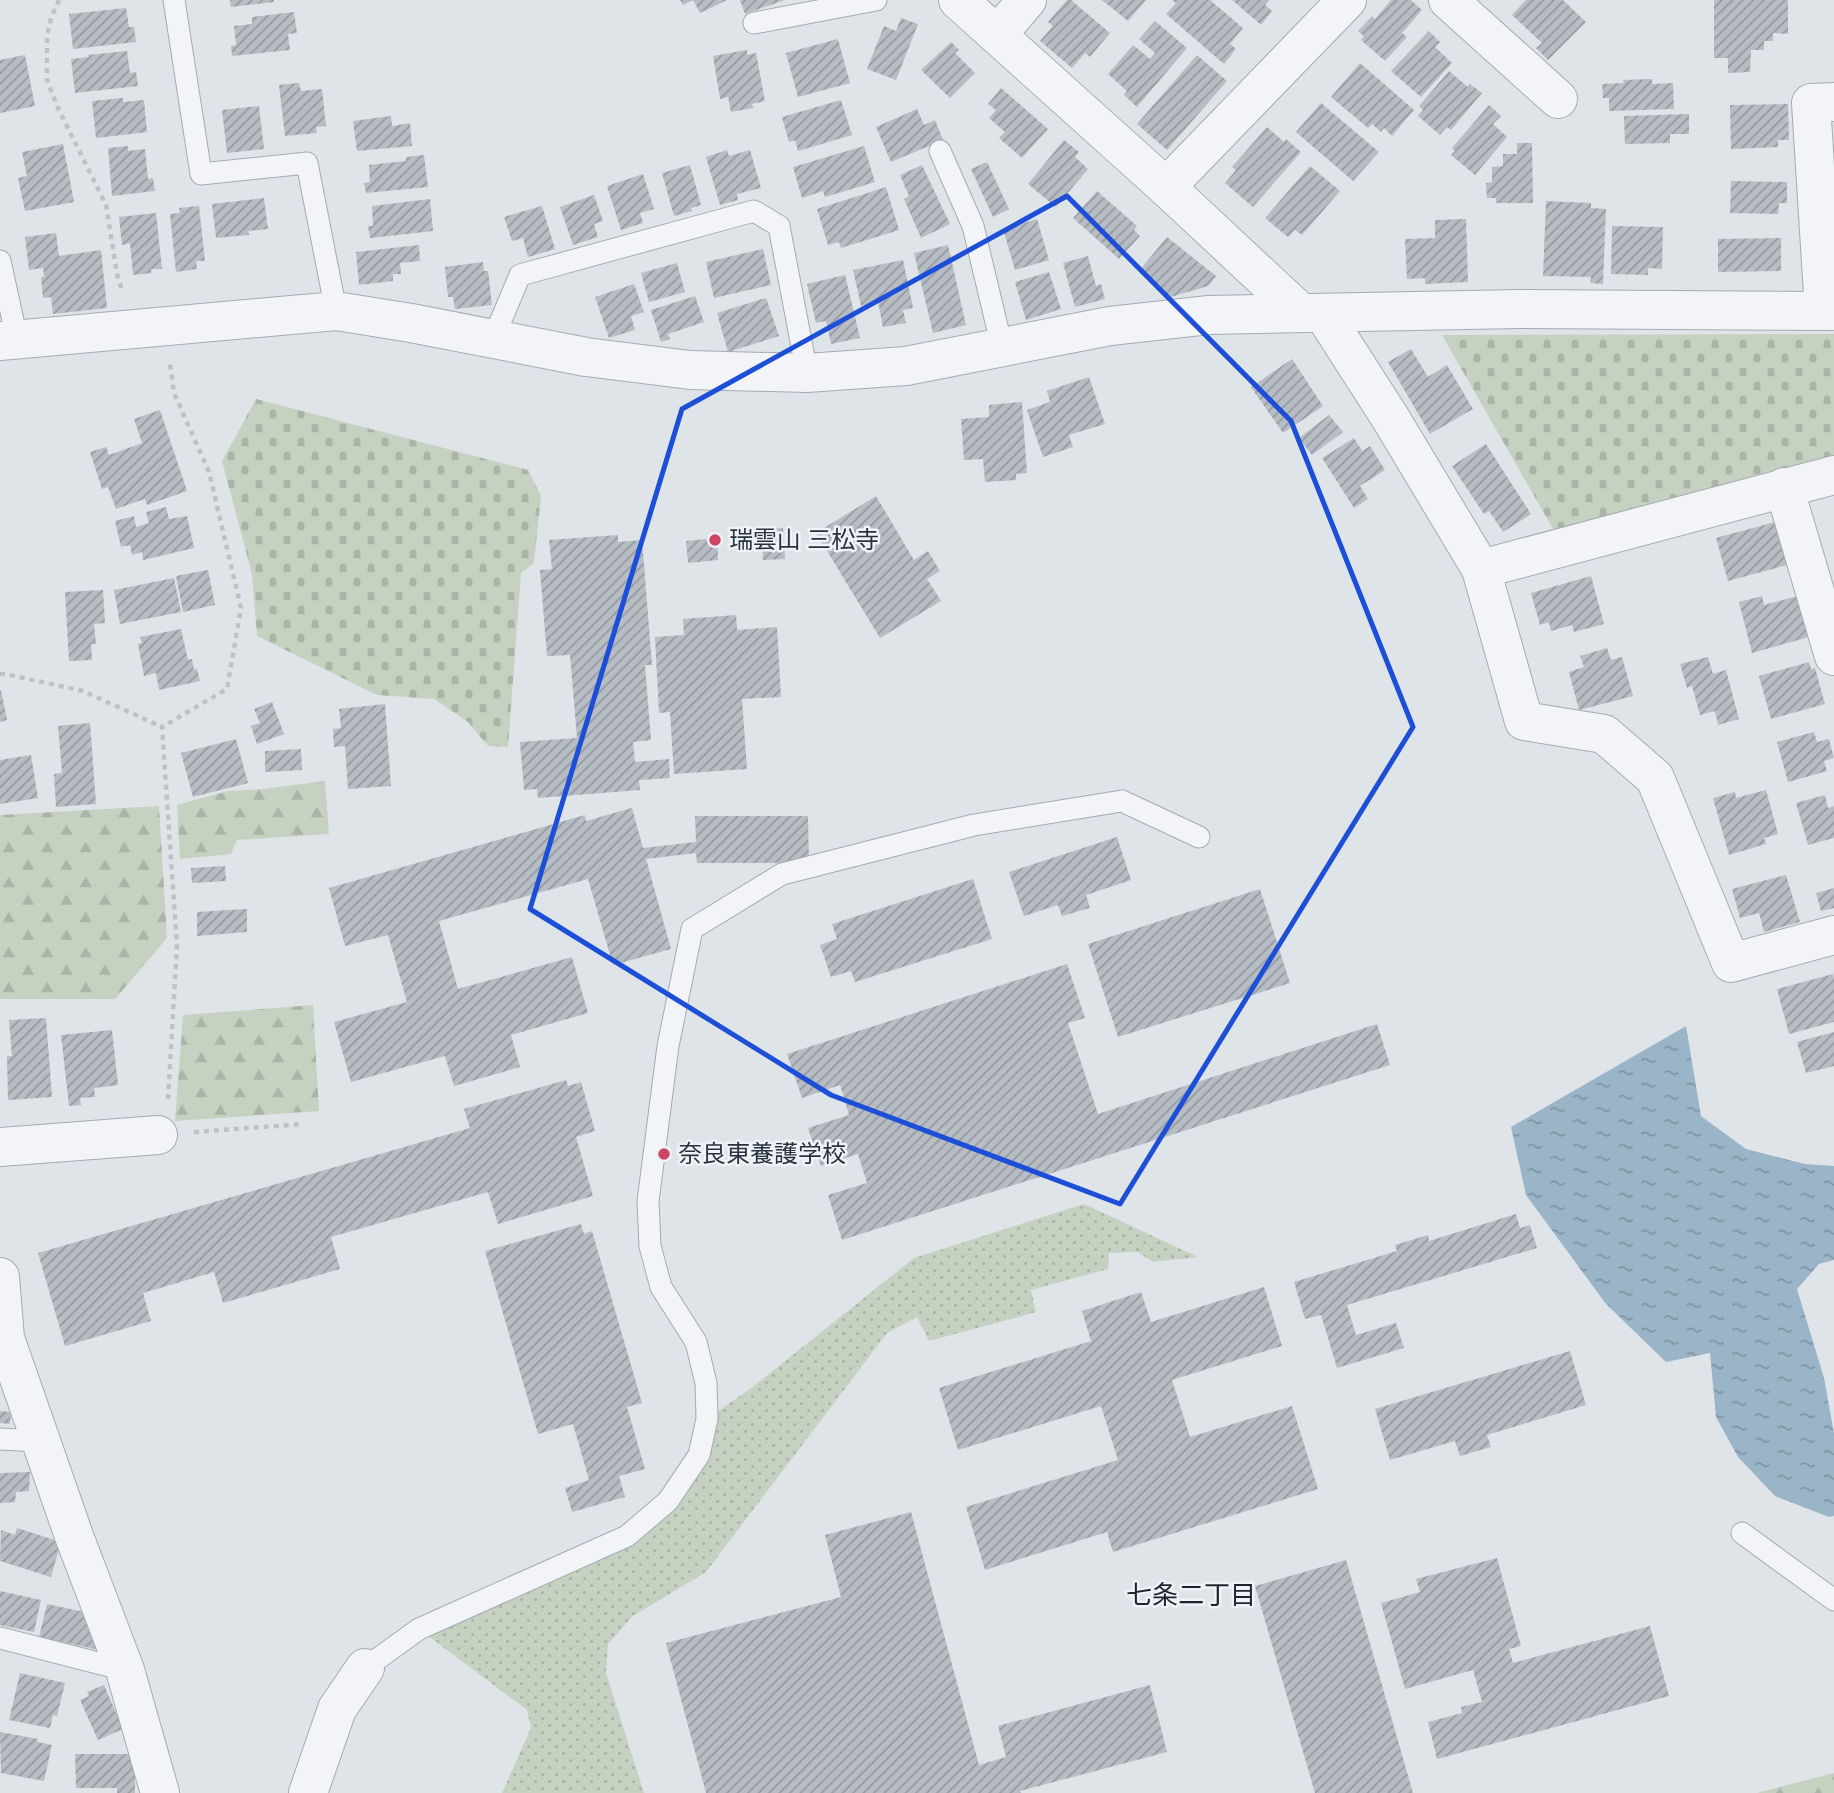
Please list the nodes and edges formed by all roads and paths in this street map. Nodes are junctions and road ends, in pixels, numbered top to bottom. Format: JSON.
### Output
{"nodes":[{"id":1,"x":59,"y":0,"type":"edge"},
{"id":2,"x":174,"y":0,"type":"edge"},
{"id":3,"x":876,"y":0,"type":"edge"},
{"id":4,"x":958,"y":0,"type":"edge"},
{"id":5,"x":1027,"y":0,"type":"edge"},
{"id":6,"x":1347,"y":0,"type":"edge"},
{"id":7,"x":1448,"y":0,"type":"edge"},
{"id":8,"x":754,"y":23,"type":"dead end"},
{"id":9,"x":997,"y":35,"type":"junction"},
{"id":10,"x":1558,"y":99,"type":"dead end"},
{"id":11,"x":1834,"y":102,"type":"edge"},
{"id":12,"x":940,"y":151,"type":"dead end"},
{"id":13,"x":1166,"y":187,"type":"junction"},
{"id":14,"x":0,"y":261,"type":"edge"},
{"id":15,"x":335,"y":311,"type":"junction"},
{"id":16,"x":1829,"y":311,"type":"edge"},
{"id":17,"x":1312,"y":313,"type":"junction"},
{"id":18,"x":150,"y":327,"type":"junction"},
{"id":19,"x":493,"y":339,"type":"junction"},
{"id":20,"x":8,"y":340,"type":"edge"},
{"id":21,"x":1002,"y":347,"type":"junction"},
{"id":22,"x":807,"y":373,"type":"junction"},
{"id":23,"x":1834,"y":475,"type":"edge"},
{"id":24,"x":1784,"y":487,"type":"junction"},
{"id":25,"x":1481,"y":569,"type":"junction"},
{"id":26,"x":1834,"y":656,"type":"edge"},
{"id":27,"x":0,"y":674,"type":"edge"},
{"id":28,"x":162,"y":727,"type":"junction"},
{"id":29,"x":1199,"y":837,"type":"dead end"},
{"id":30,"x":1834,"y":935,"type":"edge"},
{"id":31,"x":303,"y":1124,"type":"dead end"},
{"id":32,"x":158,"y":1135,"type":"junction"},
{"id":33,"x":0,"y":1147,"type":"edge"},
{"id":34,"x":0,"y":1276,"type":"edge"},
{"id":35,"x":0,"y":1438,"type":"edge"},
{"id":36,"x":40,"y":1441,"type":"junction"},
{"id":37,"x":1742,"y":1533,"type":"dead end"},
{"id":38,"x":1834,"y":1600,"type":"edge"},
{"id":39,"x":0,"y":1638,"type":"edge"},
{"id":40,"x":365,"y":1668,"type":"joint"},
{"id":41,"x":125,"y":1670,"type":"junction"},
{"id":42,"x":160,"y":1793,"type":"edge"},
{"id":43,"x":308,"y":1793,"type":"edge"}],
"edges":[{"from":1,"to":18,"type":"path"},
{"from":2,"to":15,"type":"lane"},
{"from":3,"to":8,"type":"lane"},
{"from":4,"to":9,"type":"street"},
{"from":5,"to":9,"type":"street"},
{"from":6,"to":13,"type":"street"},
{"from":7,"to":10,"type":"street"},
{"from":9,"to":13,"type":"street"},
{"from":11,"to":16,"type":"street"},
{"from":12,"to":21,"type":"lane"},
{"from":13,"to":17,"type":"street"},
{"from":14,"to":20,"type":"lane"},
{"from":15,"to":18,"type":"street"},
{"from":15,"to":19,"type":"street"},
{"from":16,"to":17,"type":"street"},
{"from":17,"to":21,"type":"street"},
{"from":17,"to":25,"type":"street"},
{"from":18,"to":20,"type":"street"},
{"from":18,"to":28,"type":"path"},
{"from":19,"to":22,"type":"street"},
{"from":19,"to":22,"type":"lane"},
{"from":21,"to":22,"type":"street"},
{"from":23,"to":24,"type":"street"},
{"from":24,"to":25,"type":"street"},
{"from":24,"to":26,"type":"street"},
{"from":25,"to":30,"type":"street"},
{"from":27,"to":28,"type":"path"},
{"from":28,"to":32,"type":"path"},
{"from":29,"to":40,"type":"lane"},
{"from":31,"to":32,"type":"path"},
{"from":32,"to":33,"type":"street"},
{"from":34,"to":36,"type":"street"},
{"from":35,"to":36,"type":"lane"},
{"from":36,"to":41,"type":"street"},
{"from":37,"to":38,"type":"lane"},
{"from":39,"to":41,"type":"lane"},
{"from":40,"to":43,"type":"street"},
{"from":41,"to":42,"type":"street"}]}
